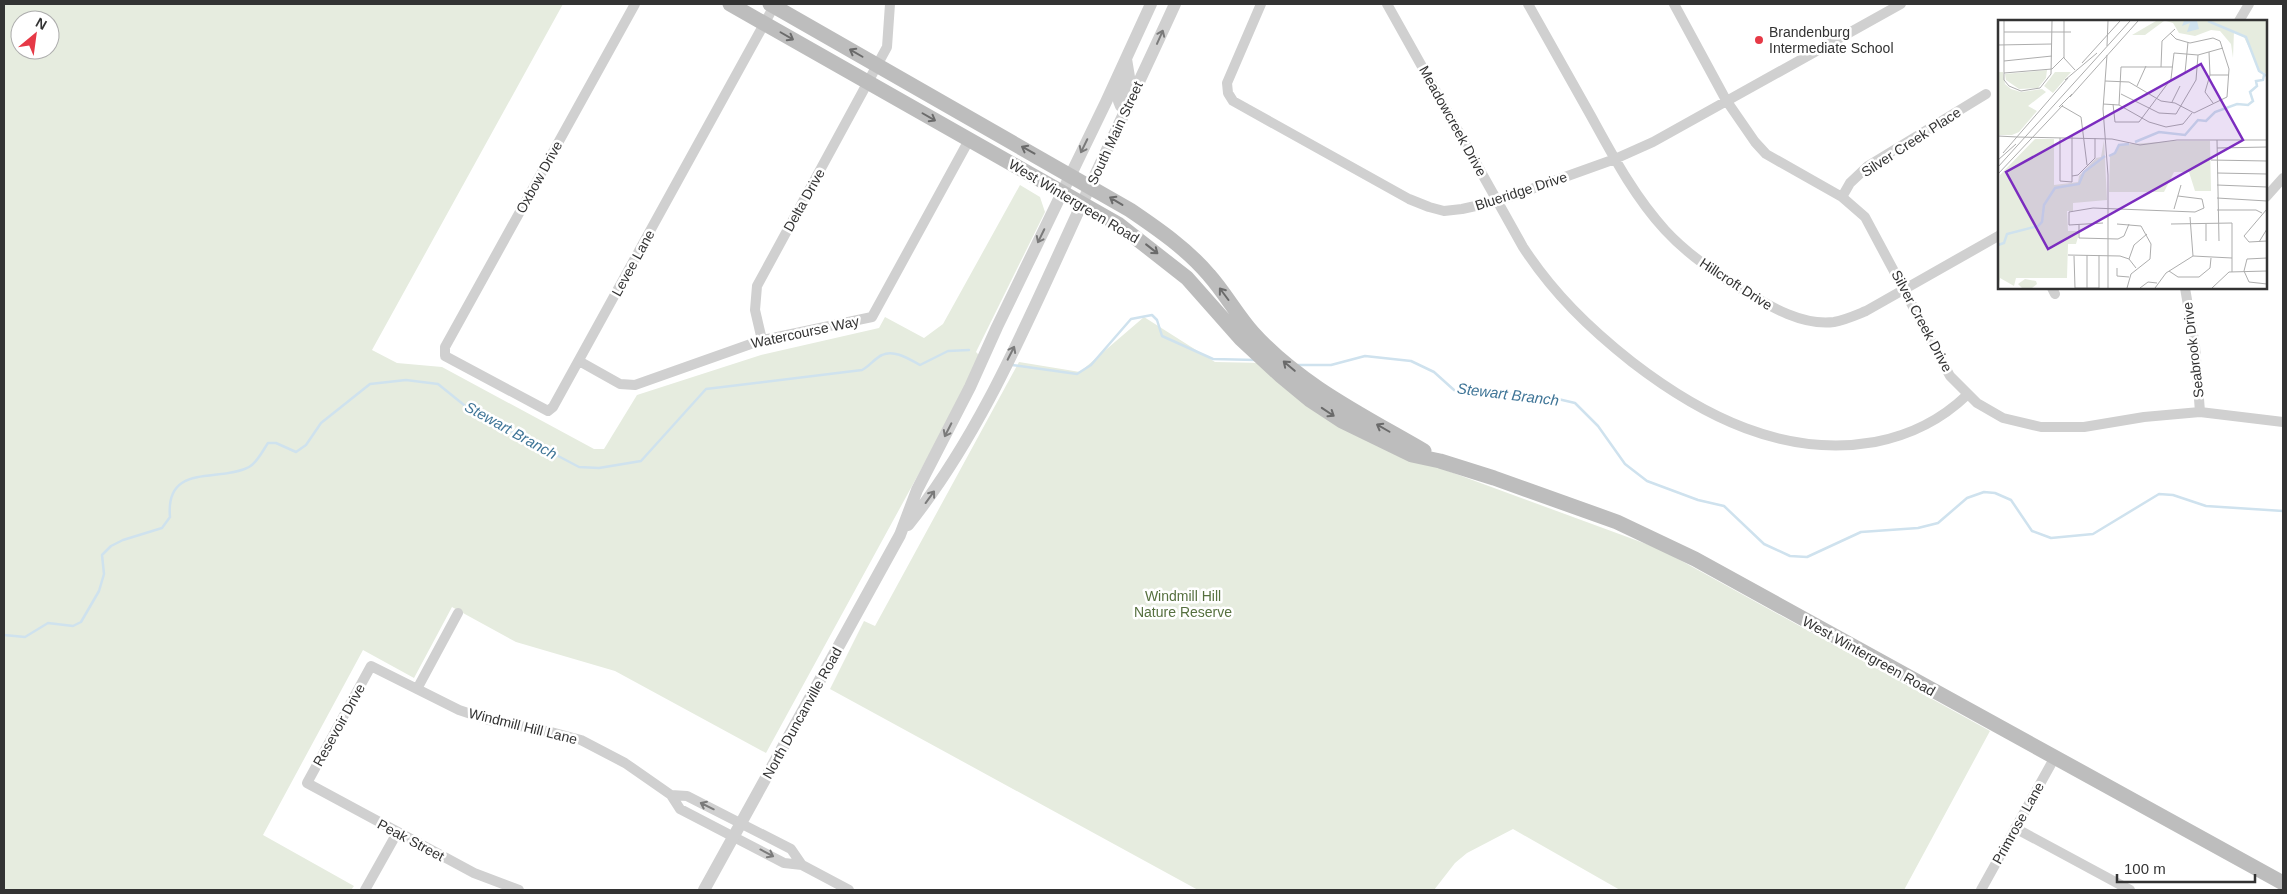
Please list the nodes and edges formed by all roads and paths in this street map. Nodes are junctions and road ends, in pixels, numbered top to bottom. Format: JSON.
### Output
{"nodes":[{"id":1,"x":635,"y":4,"type":"edge"},
{"id":2,"x":730,"y":4,"type":"edge"},
{"id":3,"x":890,"y":4,"type":"edge"},
{"id":4,"x":1175,"y":4,"type":"edge"},
{"id":5,"x":1261,"y":4,"type":"edge"},
{"id":6,"x":1387,"y":4,"type":"edge"},
{"id":7,"x":1528,"y":4,"type":"edge"},
{"id":8,"x":1674,"y":4,"type":"edge"},
{"id":9,"x":1901,"y":4,"type":"edge"},
{"id":10,"x":2249,"y":4,"type":"edge"},
{"id":11,"x":772,"y":5,"type":"edge"},
{"id":12,"x":1150,"y":5,"type":"edge"},
{"id":13,"x":1169,"y":17,"type":"junction"},
{"id":14,"x":2239,"y":20,"type":"edge"},
{"id":15,"x":766,"y":24,"type":"junction"},
{"id":16,"x":1126,"y":59,"type":"junction"},
{"id":17,"x":878,"y":65,"type":"junction"},
{"id":18,"x":869,"y":83,"type":"junction"},
{"id":19,"x":1986,"y":94,"type":"dead end"},
{"id":20,"x":1726,"y":100,"type":"junction"},
{"id":21,"x":1128,"y":109,"type":"junction"},
{"id":22,"x":969,"y":140,"type":"junction"},
{"id":23,"x":1615,"y":159,"type":"junction"},
{"id":24,"x":1071,"y":174,"type":"junction"},
{"id":25,"x":2283,"y":178,"type":"edge"},
{"id":26,"x":1090,"y":186,"type":"junction"},
{"id":27,"x":1062,"y":192,"type":"junction"},
{"id":28,"x":2267,"y":196,"type":"edge"},
{"id":29,"x":1842,"y":197,"type":"junction"},
{"id":30,"x":1498,"y":201,"type":"junction"},
{"id":31,"x":1082,"y":204,"type":"junction"},
{"id":32,"x":1998,"y":236,"type":"edge"},
{"id":33,"x":1905,"y":288,"type":"junction"},
{"id":34,"x":2185,"y":289,"type":"edge"},
{"id":35,"x":1246,"y":334,"type":"junction"},
{"id":36,"x":762,"y":340,"type":"junction"},
{"id":37,"x":444,"y":350,"type":"joint"},
{"id":38,"x":578,"y":361,"type":"junction"},
{"id":39,"x":970,"y":387,"type":"junction"},
{"id":40,"x":1967,"y":394,"type":"junction"},
{"id":41,"x":989,"y":397,"type":"junction"},
{"id":42,"x":2200,"y":412,"type":"junction"},
{"id":43,"x":2283,"y":422,"type":"edge"},
{"id":44,"x":1440,"y":461,"type":"junction"},
{"id":45,"x":900,"y":535,"type":"junction"},
{"id":46,"x":458,"y":613,"type":"dead end"},
{"id":47,"x":371,"y":666,"type":"joint"},
{"id":48,"x":416,"y":689,"type":"junction"},
{"id":49,"x":2055,"y":757,"type":"junction"},
{"id":50,"x":307,"y":783,"type":"joint"},
{"id":51,"x":671,"y":795,"type":"junction"},
{"id":52,"x":741,"y":823,"type":"junction"},
{"id":53,"x":2015,"y":828,"type":"junction"},
{"id":54,"x":397,"y":833,"type":"junction"},
{"id":55,"x":733,"y":836,"type":"junction"},
{"id":56,"x":802,"y":864,"type":"junction"},
{"id":57,"x":2283,"y":883,"type":"edge"},
{"id":58,"x":365,"y":890,"type":"edge"},
{"id":59,"x":519,"y":890,"type":"edge"},
{"id":60,"x":704,"y":890,"type":"edge"},
{"id":61,"x":848,"y":890,"type":"edge"},
{"id":62,"x":1981,"y":890,"type":"edge"},
{"id":63,"x":2130,"y":890,"type":"edge"}],
"edges":[{"from":1,"to":37,"type":"street","name":"Oxbow Drive"},
{"from":2,"to":15,"type":"main road","name":"West Wintergreen Road"},
{"from":3,"to":17,"type":"street","name":"Delta Drive"},
{"from":4,"to":13,"type":"street","name":"South Main Street"},
{"from":5,"to":30,"type":"street","name":"Blueridge Drive"},
{"from":6,"to":30,"type":"street","name":"Meadowcreek Drive"},
{"from":7,"to":23,"type":"street","name":"Hillcroft Drive"},
{"from":8,"to":20,"type":"street","name":"Silver Creek Drive"},
{"from":9,"to":20,"type":"street","name":"Blueridge Drive"},
{"from":10,"to":14,"type":"street"},
{"from":11,"to":15,"type":"street","name":"Levee Lane"},
{"from":17,"to":11,"type":"main road","name":"West Wintergreen Road","one_way":true},
{"from":12,"to":13,"type":"street"},
{"from":12,"to":16,"type":"street","name":"South Main Street"},
{"from":21,"to":13,"type":"street","name":"South Main Street","one_way":true},
{"from":15,"to":18,"type":"main road","name":"West Wintergreen Road","one_way":true},
{"from":15,"to":38,"type":"street","name":"Levee Lane"},
{"from":16,"to":21,"type":"street"},
{"from":16,"to":24,"type":"street","name":"South Main Street","one_way":true},
{"from":17,"to":18,"type":"street","name":"Delta Drive"},
{"from":24,"to":17,"type":"main road","name":"West Wintergreen Road","one_way":true},
{"from":18,"to":22,"type":"main road","name":"West Wintergreen Road","one_way":true},
{"from":18,"to":36,"type":"street","name":"Delta Drive"},
{"from":19,"to":29,"type":"street","name":"Silver Creek Place"},
{"from":20,"to":23,"type":"street","name":"Blueridge Drive"},
{"from":20,"to":29,"type":"street","name":"Silver Creek Drive"},
{"from":21,"to":26,"type":"street","name":"South Main Street"},
{"from":22,"to":27,"type":"main road","name":"West Wintergreen Road"},
{"from":22,"to":36,"type":"street","name":"Watercourse Way"},
{"from":23,"to":30,"type":"street","name":"Blueridge Drive"},
{"from":23,"to":33,"type":"street","name":"Hillcroft Drive"},
{"from":24,"to":26,"type":"main road","name":"West Wintergreen Road"},
{"from":24,"to":27,"type":"street","name":"South Main Street"},
{"from":25,"to":28,"type":"street"},
{"from":26,"to":31,"type":"street","name":"South Main Street"},
{"from":35,"to":26,"type":"main road","name":"West Wintergreen Road","one_way":true},
{"from":27,"to":31,"type":"main road","name":"West Wintergreen Road"},
{"from":27,"to":39,"type":"street","name":"South Main Street","one_way":true},
{"from":29,"to":33,"type":"street","name":"Silver Creek Drive"},
{"from":30,"to":40,"type":"street","name":"Meadowcreek Drive"},
{"from":31,"to":35,"type":"main road","name":"West Wintergreen Road","one_way":true},
{"from":41,"to":31,"type":"street","name":"South Main Street","one_way":true},
{"from":32,"to":33,"type":"street","name":"Hillcroft Drive"},
{"from":33,"to":40,"type":"street","name":"Silver Creek Drive"},
{"from":34,"to":42,"type":"street","name":"Seabrook Drive"},
{"from":44,"to":35,"type":"main road","name":"West Wintergreen Road","one_way":true},
{"from":35,"to":44,"type":"main road","name":"West Wintergreen Road","one_way":true},
{"from":36,"to":38,"type":"street","name":"Watercourse Way"},
{"from":37,"to":38,"type":"street","name":"Levee Lane"},
{"from":39,"to":41,"type":"street"},
{"from":39,"to":45,"type":"street","name":"North Duncanville Road","one_way":true},
{"from":40,"to":42,"type":"street","name":"Silver Creek Drive"},
{"from":45,"to":41,"type":"street","name":"North Duncanville Road","one_way":true},
{"from":42,"to":43,"type":"street","name":"Silver Creek Drive"},
{"from":44,"to":49,"type":"main road","name":"West Wintergreen Road"},
{"from":45,"to":52,"type":"street","name":"North Duncanville Road"},
{"from":46,"to":48,"type":"street"},
{"from":47,"to":48,"type":"street","name":"Windmill Hill Lane"},
{"from":47,"to":50,"type":"street","name":"Resevoir Drive"},
{"from":48,"to":51,"type":"street","name":"Windmill Hill Lane"},
{"from":49,"to":53,"type":"street","name":"Primrose Lane"},
{"from":49,"to":57,"type":"main road","name":"West Wintergreen Road"},
{"from":50,"to":54,"type":"street","name":"Peak Street"},
{"from":52,"to":51,"type":"street","name":"Windmill Hill Lane","one_way":true},
{"from":51,"to":55,"type":"street","name":"Windmill Hill Lane"},
{"from":52,"to":55,"type":"street","name":"North Duncanville Road"},
{"from":52,"to":56,"type":"street","name":"Windmill Hill Lane"},
{"from":53,"to":62,"type":"street","name":"Primrose Lane"},
{"from":53,"to":63,"type":"street"},
{"from":54,"to":58,"type":"street"},
{"from":54,"to":59,"type":"street","name":"Peak Street"},
{"from":55,"to":56,"type":"street","name":"Windmill Hill Lane","one_way":true},
{"from":55,"to":60,"type":"street","name":"North Duncanville Road"},
{"from":56,"to":61,"type":"street","name":"Windmill Hill Lane"}]}
